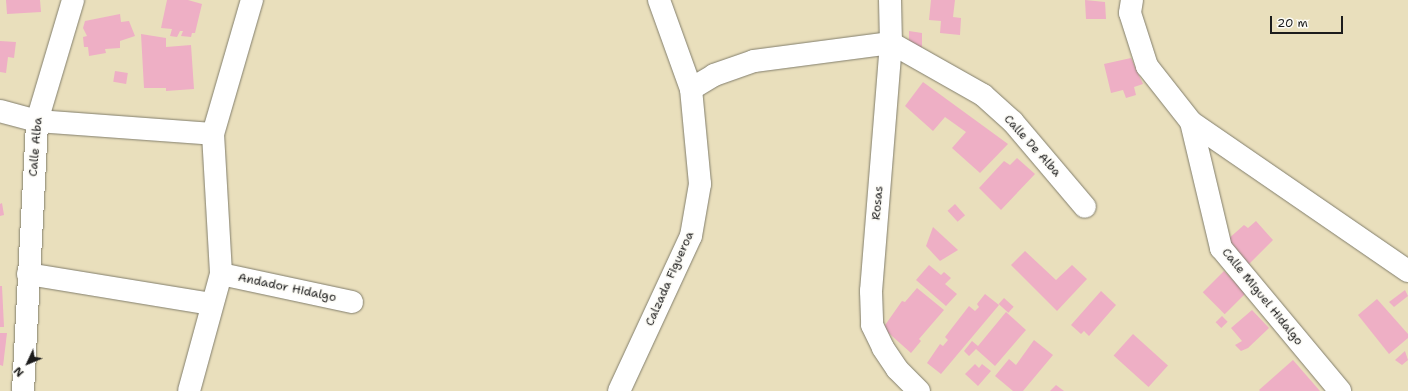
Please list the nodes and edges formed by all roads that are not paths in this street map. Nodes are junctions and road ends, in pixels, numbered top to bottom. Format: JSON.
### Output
{"nodes":[{"id":1,"x":73,"y":0,"type":"edge"},
{"id":2,"x":252,"y":0,"type":"edge"},
{"id":3,"x":660,"y":0,"type":"edge"},
{"id":4,"x":890,"y":0,"type":"edge"},
{"id":5,"x":1132,"y":0,"type":"edge"},
{"id":6,"x":890,"y":42,"type":"junction"},
{"id":7,"x":691,"y":89,"type":"junction"},
{"id":8,"x":0,"y":111,"type":"edge"},
{"id":9,"x":37,"y":121,"type":"junction"},
{"id":10,"x":1191,"y":122,"type":"junction"},
{"id":11,"x":213,"y":134,"type":"junction"},
{"id":12,"x":1085,"y":207,"type":"dead end"},
{"id":13,"x":1408,"y":271,"type":"edge"},
{"id":14,"x":28,"y":274,"type":"junction"},
{"id":15,"x":221,"y":274,"type":"junction"},
{"id":16,"x":352,"y":302,"type":"dead end"},
{"id":17,"x":211,"y":304,"type":"junction"},
{"id":18,"x":23,"y":391,"type":"edge"},
{"id":19,"x":189,"y":391,"type":"edge"},
{"id":20,"x":619,"y":391,"type":"edge"},
{"id":21,"x":919,"y":391,"type":"edge"},
{"id":22,"x":1340,"y":391,"type":"edge"}],
"edges":[{"from":1,"to":9,"type":"street","name":"Calle Alba"},
{"from":2,"to":11,"type":"street"},
{"from":3,"to":7,"type":"street","name":"Calzada Figueroa"},
{"from":4,"to":6,"type":"street","name":"Rosas"},
{"from":5,"to":10,"type":"street","name":"Calle Miguel Hidalgo"},
{"from":6,"to":7,"type":"street"},
{"from":6,"to":12,"type":"street","name":"Calle De Alba"},
{"from":6,"to":21,"type":"street","name":"Rosas"},
{"from":7,"to":20,"type":"street","name":"Calzada Figueroa"},
{"from":8,"to":9,"type":"street"},
{"from":9,"to":11,"type":"street"},
{"from":9,"to":14,"type":"street","name":"Calle Alba"},
{"from":10,"to":13,"type":"street","name":"Calle Miguel Hidalgo"},
{"from":10,"to":22,"type":"street","name":"Calle Miguel Hidalgo"},
{"from":11,"to":15,"type":"street"},
{"from":14,"to":17,"type":"street"},
{"from":14,"to":18,"type":"street","name":"Calle Alba"},
{"from":15,"to":16,"type":"street","name":"Andador Hidalgo"},
{"from":15,"to":17,"type":"street"},
{"from":17,"to":19,"type":"street"}]}
